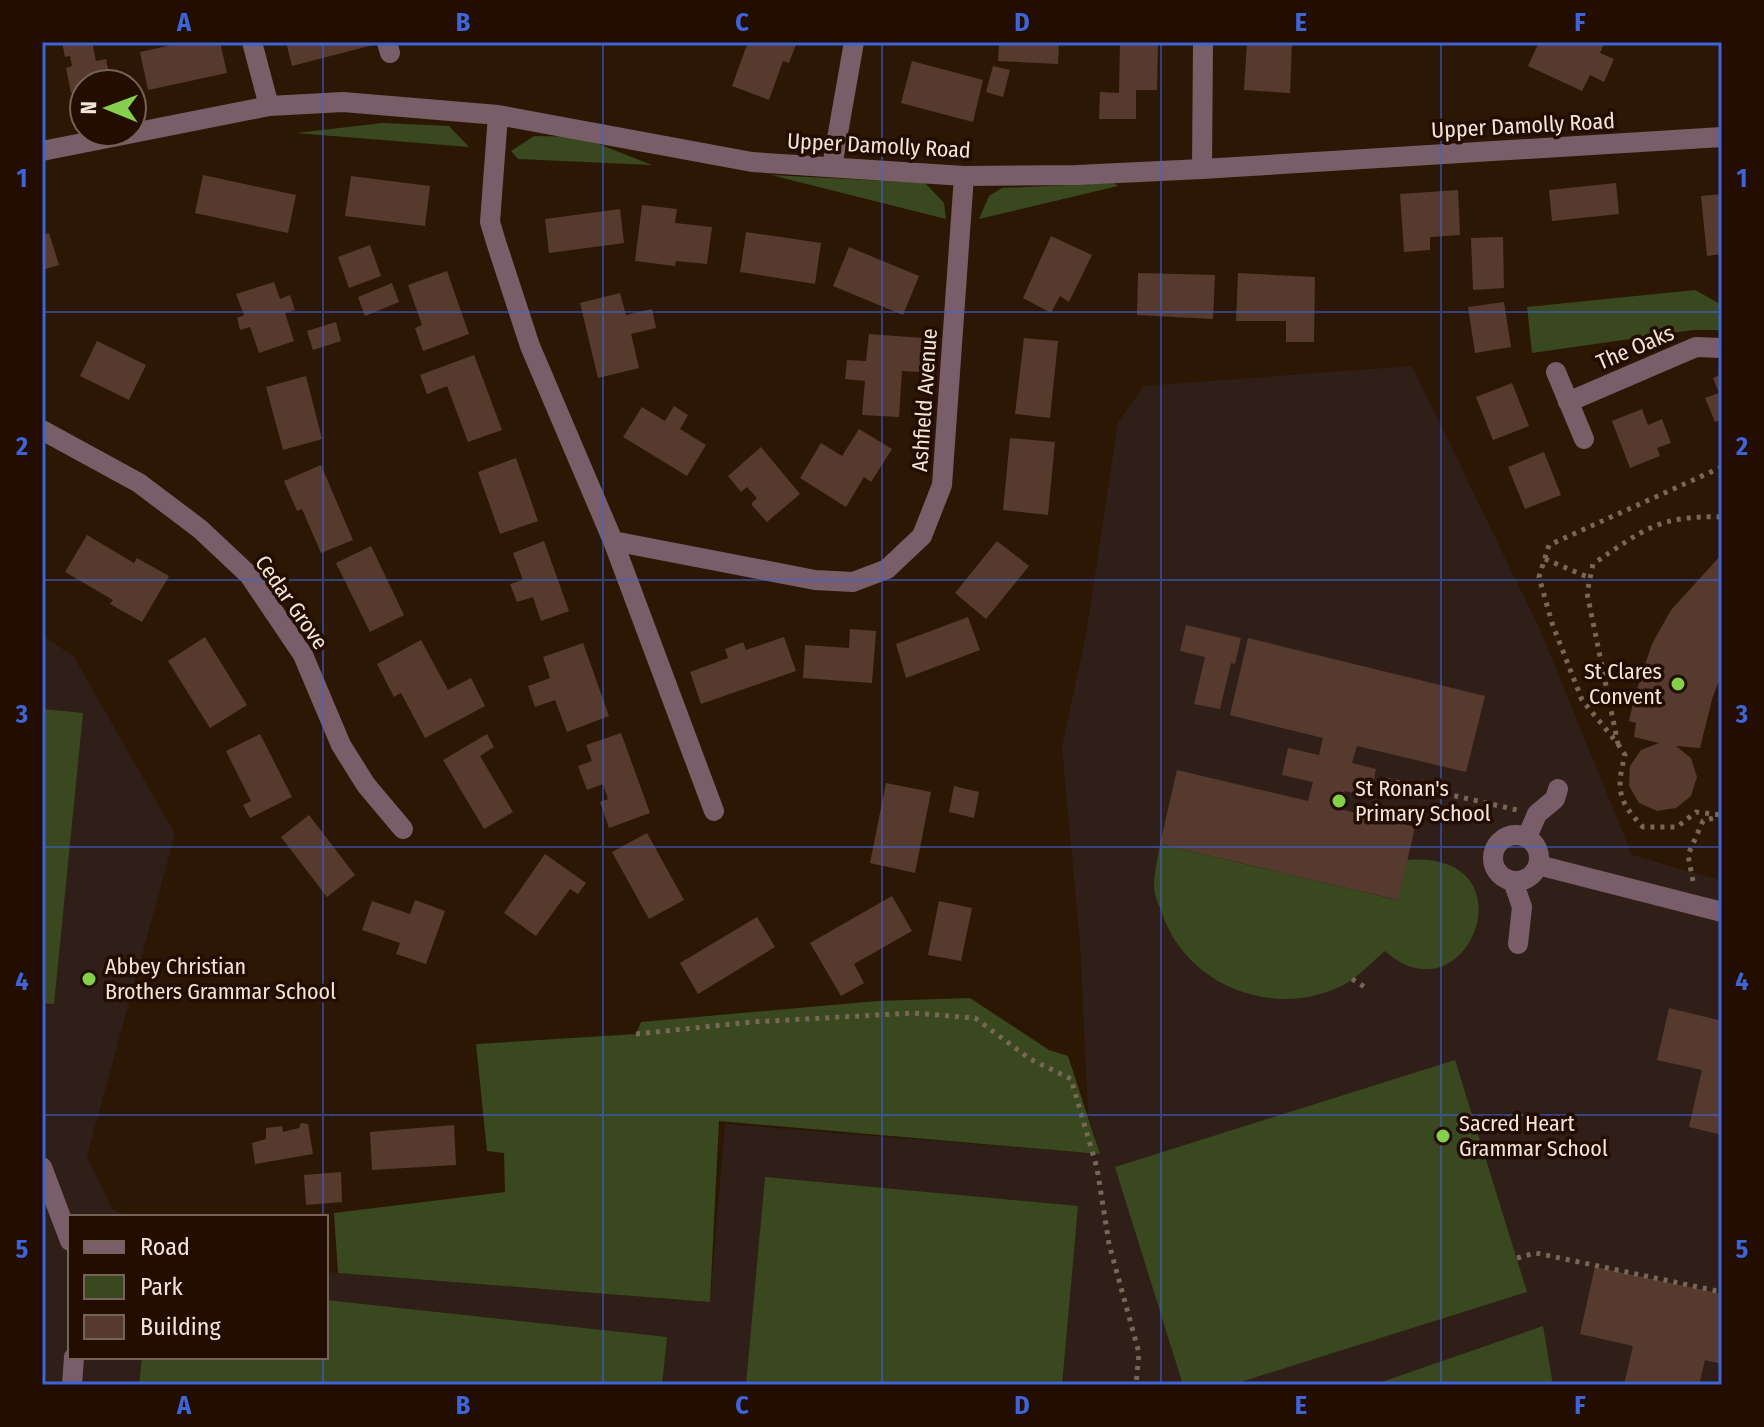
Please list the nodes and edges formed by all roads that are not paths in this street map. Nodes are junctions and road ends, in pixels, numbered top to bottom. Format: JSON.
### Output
{"nodes":[{"id":1,"x":252,"y":42,"type":"edge"},
{"id":2,"x":854,"y":42,"type":"edge"},
{"id":3,"x":1203,"y":42,"type":"edge"},
{"id":4,"x":269,"y":106,"type":"junction"},
{"id":5,"x":498,"y":115,"type":"junction"},
{"id":6,"x":1722,"y":137,"type":"edge"},
{"id":7,"x":42,"y":151,"type":"edge"},
{"id":8,"x":832,"y":167,"type":"junction"},
{"id":9,"x":1202,"y":169,"type":"junction"},
{"id":10,"x":964,"y":176,"type":"junction"},
{"id":11,"x":1722,"y":348,"type":"edge"},
{"id":12,"x":1556,"y":372,"type":"dead end"},
{"id":13,"x":1568,"y":402,"type":"junction"},
{"id":14,"x":42,"y":430,"type":"edge"},
{"id":15,"x":1584,"y":439,"type":"dead end"},
{"id":16,"x":613,"y":541,"type":"junction"},
{"id":17,"x":1558,"y":789,"type":"dead end"},
{"id":18,"x":714,"y":811,"type":"dead end"},
{"id":19,"x":403,"y":829,"type":"dead end"},
{"id":20,"x":1527,"y":837,"type":"junction"},
{"id":21,"x":1538,"y":865,"type":"junction"},
{"id":22,"x":1513,"y":881,"type":"junction"},
{"id":23,"x":1722,"y":912,"type":"edge"},
{"id":24,"x":1518,"y":944,"type":"dead end"},
{"id":25,"x":42,"y":1167,"type":"edge"},
{"id":26,"x":68,"y":1236,"type":"edge"},
{"id":27,"x":74,"y":1359,"type":"edge"},
{"id":28,"x":72,"y":1385,"type":"edge"}],
"edges":[{"from":1,"to":4,"type":"street"},
{"from":2,"to":8,"type":"street"},
{"from":3,"to":9,"type":"street"},
{"from":4,"to":5,"type":"street","name":"Upper Damolly Road"},
{"from":4,"to":7,"type":"street","name":"Upper Damolly Road"},
{"from":5,"to":8,"type":"street","name":"Upper Damolly Road"},
{"from":5,"to":16,"type":"street"},
{"from":6,"to":9,"type":"street","name":"Upper Damolly Road"},
{"from":8,"to":10,"type":"street","name":"Upper Damolly Road"},
{"from":9,"to":10,"type":"street","name":"Upper Damolly Road"},
{"from":10,"to":16,"type":"street","name":"Ashfield Avenue"},
{"from":11,"to":13,"type":"street","name":"The Oaks"},
{"from":12,"to":13,"type":"street"},
{"from":13,"to":15,"type":"street"},
{"from":14,"to":19,"type":"street","name":"Cedar Grove"},
{"from":16,"to":18,"type":"street"},
{"from":17,"to":20,"type":"street"},
{"from":20,"to":21,"type":"street"},
{"from":20,"to":22,"type":"street"},
{"from":21,"to":22,"type":"street"},
{"from":21,"to":23,"type":"street"},
{"from":22,"to":24,"type":"street"},
{"from":25,"to":26,"type":"street"},
{"from":27,"to":28,"type":"street"}]}
